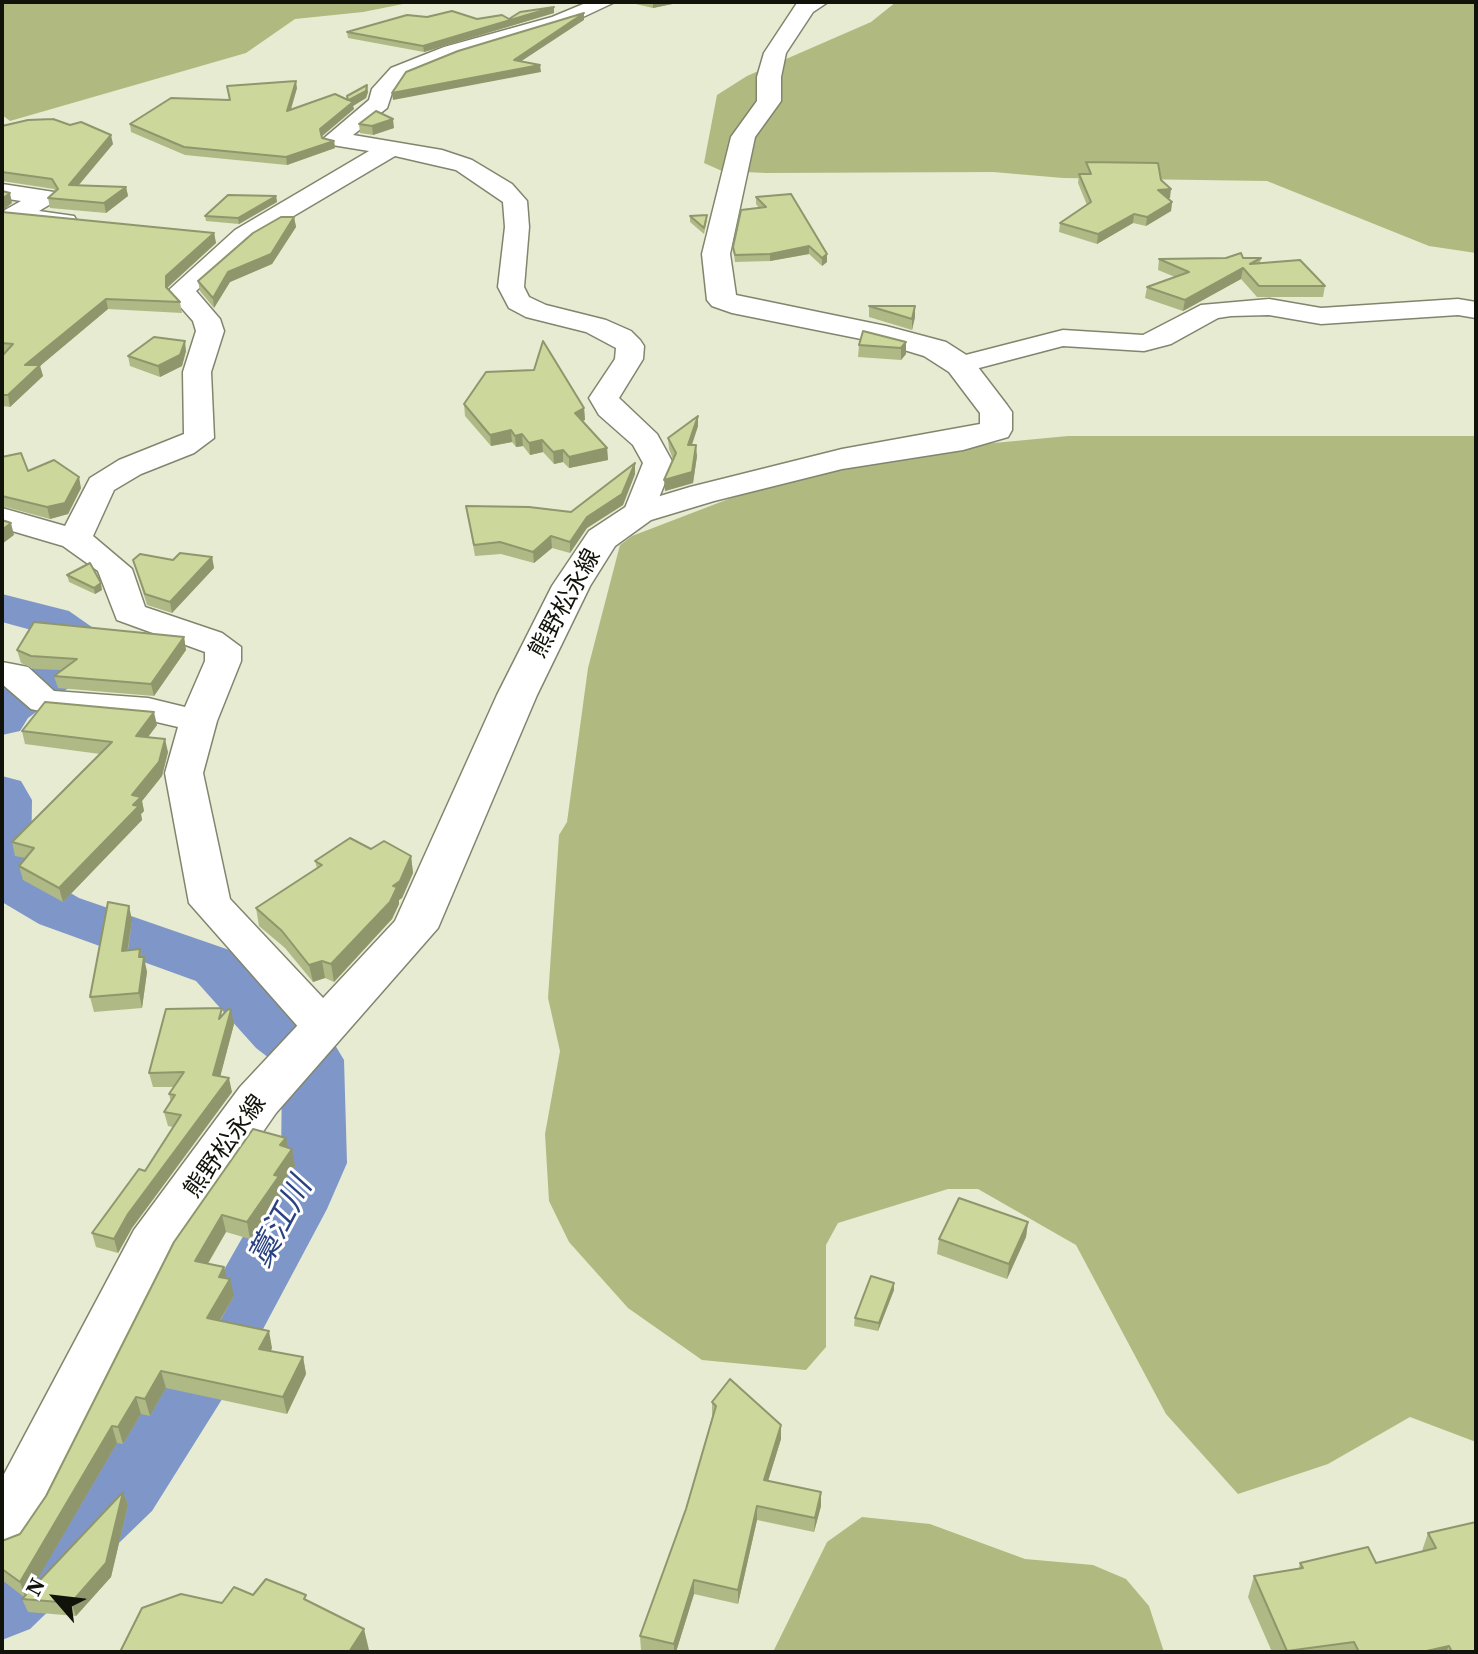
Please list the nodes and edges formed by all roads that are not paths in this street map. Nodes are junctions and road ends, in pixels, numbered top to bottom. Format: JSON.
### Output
{"nodes":[{"id":1,"x":605,"y":2,"type":"edge"},
{"id":2,"x":817,"y":2,"type":"edge"},
{"id":3,"x":393,"y":147,"type":"junction"},
{"id":4,"x":2,"y":191,"type":"edge"},
{"id":5,"x":88,"y":223,"type":"edge"},
{"id":6,"x":213,"y":233,"type":"edge"},
{"id":7,"x":244,"y":235,"type":"junction"},
{"id":8,"x":1476,"y":310,"type":"edge"},
{"id":9,"x":960,"y":365,"type":"junction"},
{"id":10,"x":639,"y":513,"type":"junction"},
{"id":11,"x":2,"y":518,"type":"edge"},
{"id":12,"x":75,"y":539,"type":"junction"},
{"id":13,"x":22,"y":685,"type":"edge"},
{"id":14,"x":198,"y":721,"type":"junction"},
{"id":15,"x":309,"y":1044,"type":"junction"},
{"id":16,"x":2,"y":1529,"type":"edge"}],
"edges":[{"from":1,"to":3,"type":"street"},
{"from":2,"to":9,"type":"main road","name":"熊野松永線"},
{"from":3,"to":7,"type":"street"},
{"from":3,"to":10,"type":"street"},
{"from":4,"to":5,"type":"street"},
{"from":6,"to":7,"type":"street"},
{"from":7,"to":12,"type":"street"},
{"from":8,"to":9,"type":"street"},
{"from":9,"to":10,"type":"main road","name":"熊野松永線"},
{"from":10,"to":15,"type":"main road","name":"熊野松永線"},
{"from":11,"to":12,"type":"street"},
{"from":12,"to":14,"type":"street"},
{"from":13,"to":14,"type":"street"},
{"from":14,"to":15,"type":"street"},
{"from":15,"to":16,"type":"main road","name":"熊野松永線"}]}
